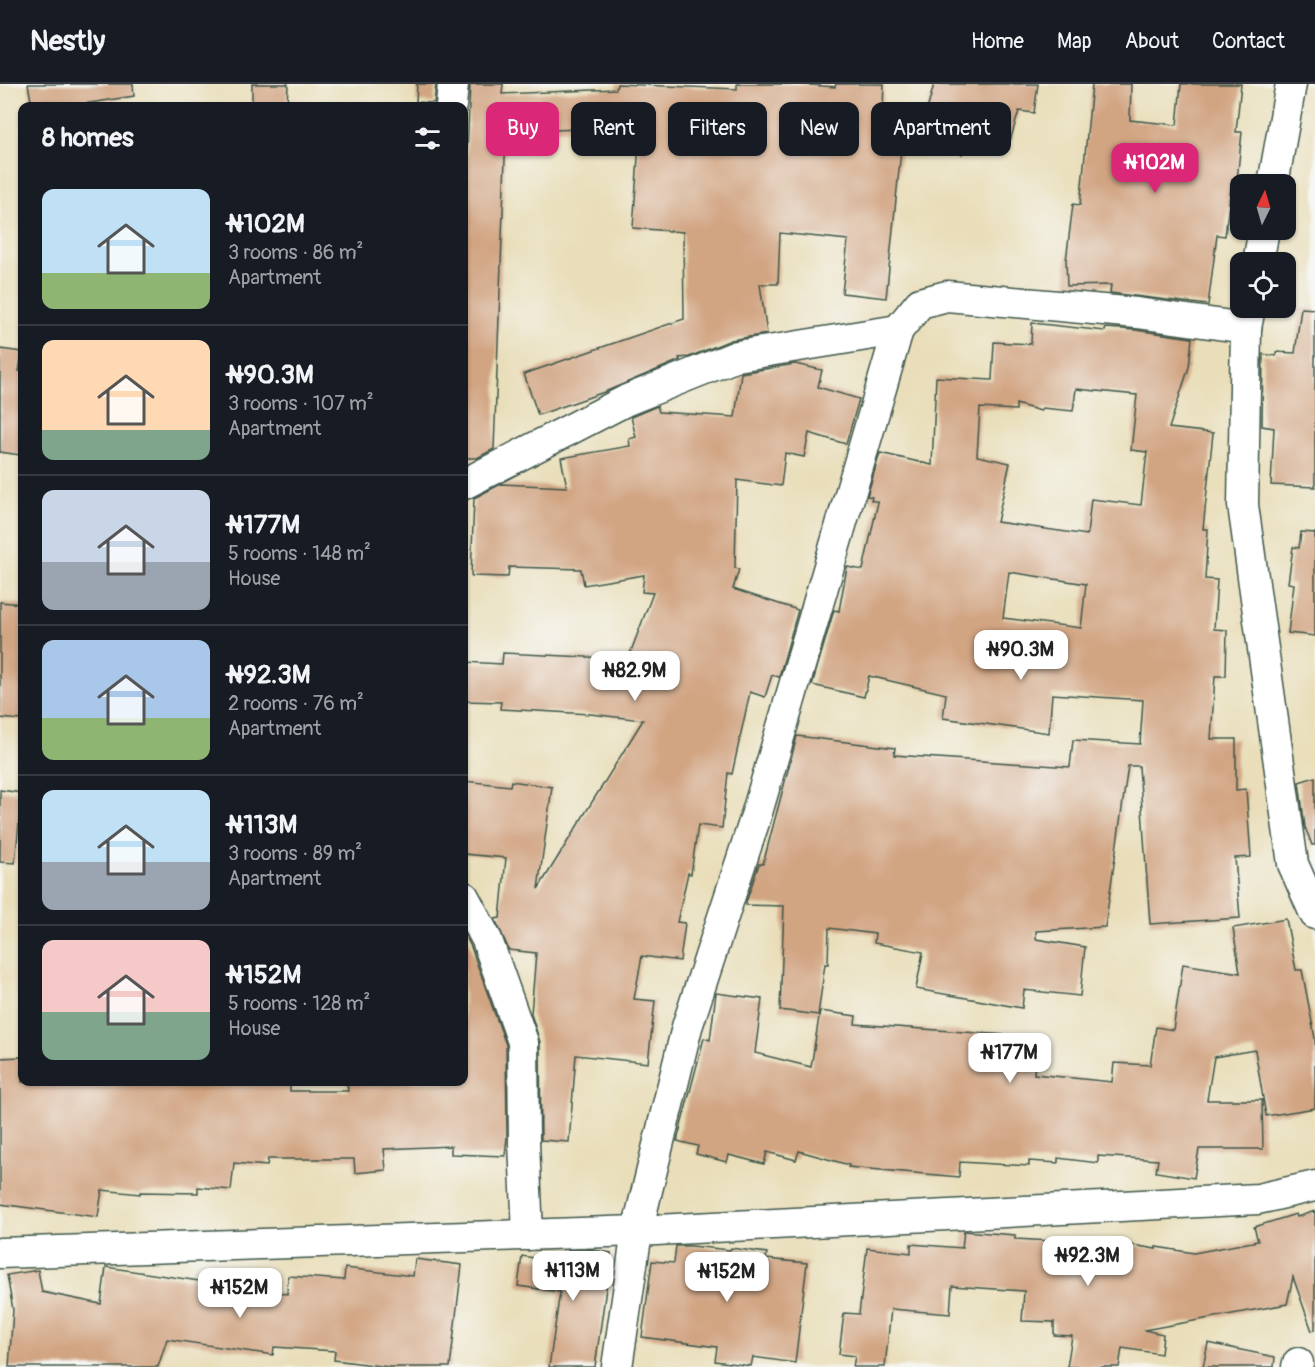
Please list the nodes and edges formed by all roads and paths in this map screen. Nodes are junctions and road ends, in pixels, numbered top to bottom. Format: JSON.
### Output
{"nodes":[{"id":1,"x":453,"y":84,"type":"edge"},
{"id":2,"x":1291,"y":84,"type":"edge"},
{"id":3,"x":451,"y":102,"type":"edge"},
{"id":4,"x":1275,"y":174,"type":"edge"},
{"id":5,"x":1230,"y":317,"type":"edge"},
{"id":6,"x":1248,"y":318,"type":"edge"},
{"id":7,"x":898,"y":330,"type":"junction"},
{"id":8,"x":468,"y":482,"type":"edge"},
{"id":9,"x":468,"y":904,"type":"edge"},
{"id":10,"x":1315,"y":914,"type":"edge"},
{"id":11,"x":1315,"y":1186,"type":"edge"},
{"id":12,"x":637,"y":1231,"type":"junction"},
{"id":13,"x":528,"y":1235,"type":"junction"},
{"id":14,"x":0,"y":1253,"type":"edge"},
{"id":15,"x":617,"y":1367,"type":"edge"}],
"edges":[{"from":1,"to":3,"type":"street"},
{"from":2,"to":4,"type":"street"},
{"from":5,"to":7,"type":"street"},
{"from":6,"to":10,"type":"street"},
{"from":7,"to":8,"type":"street"},
{"from":7,"to":12,"type":"street"},
{"from":9,"to":13,"type":"street"},
{"from":11,"to":12,"type":"street"},
{"from":12,"to":13,"type":"street"},
{"from":12,"to":15,"type":"street"},
{"from":13,"to":14,"type":"street"}]}
